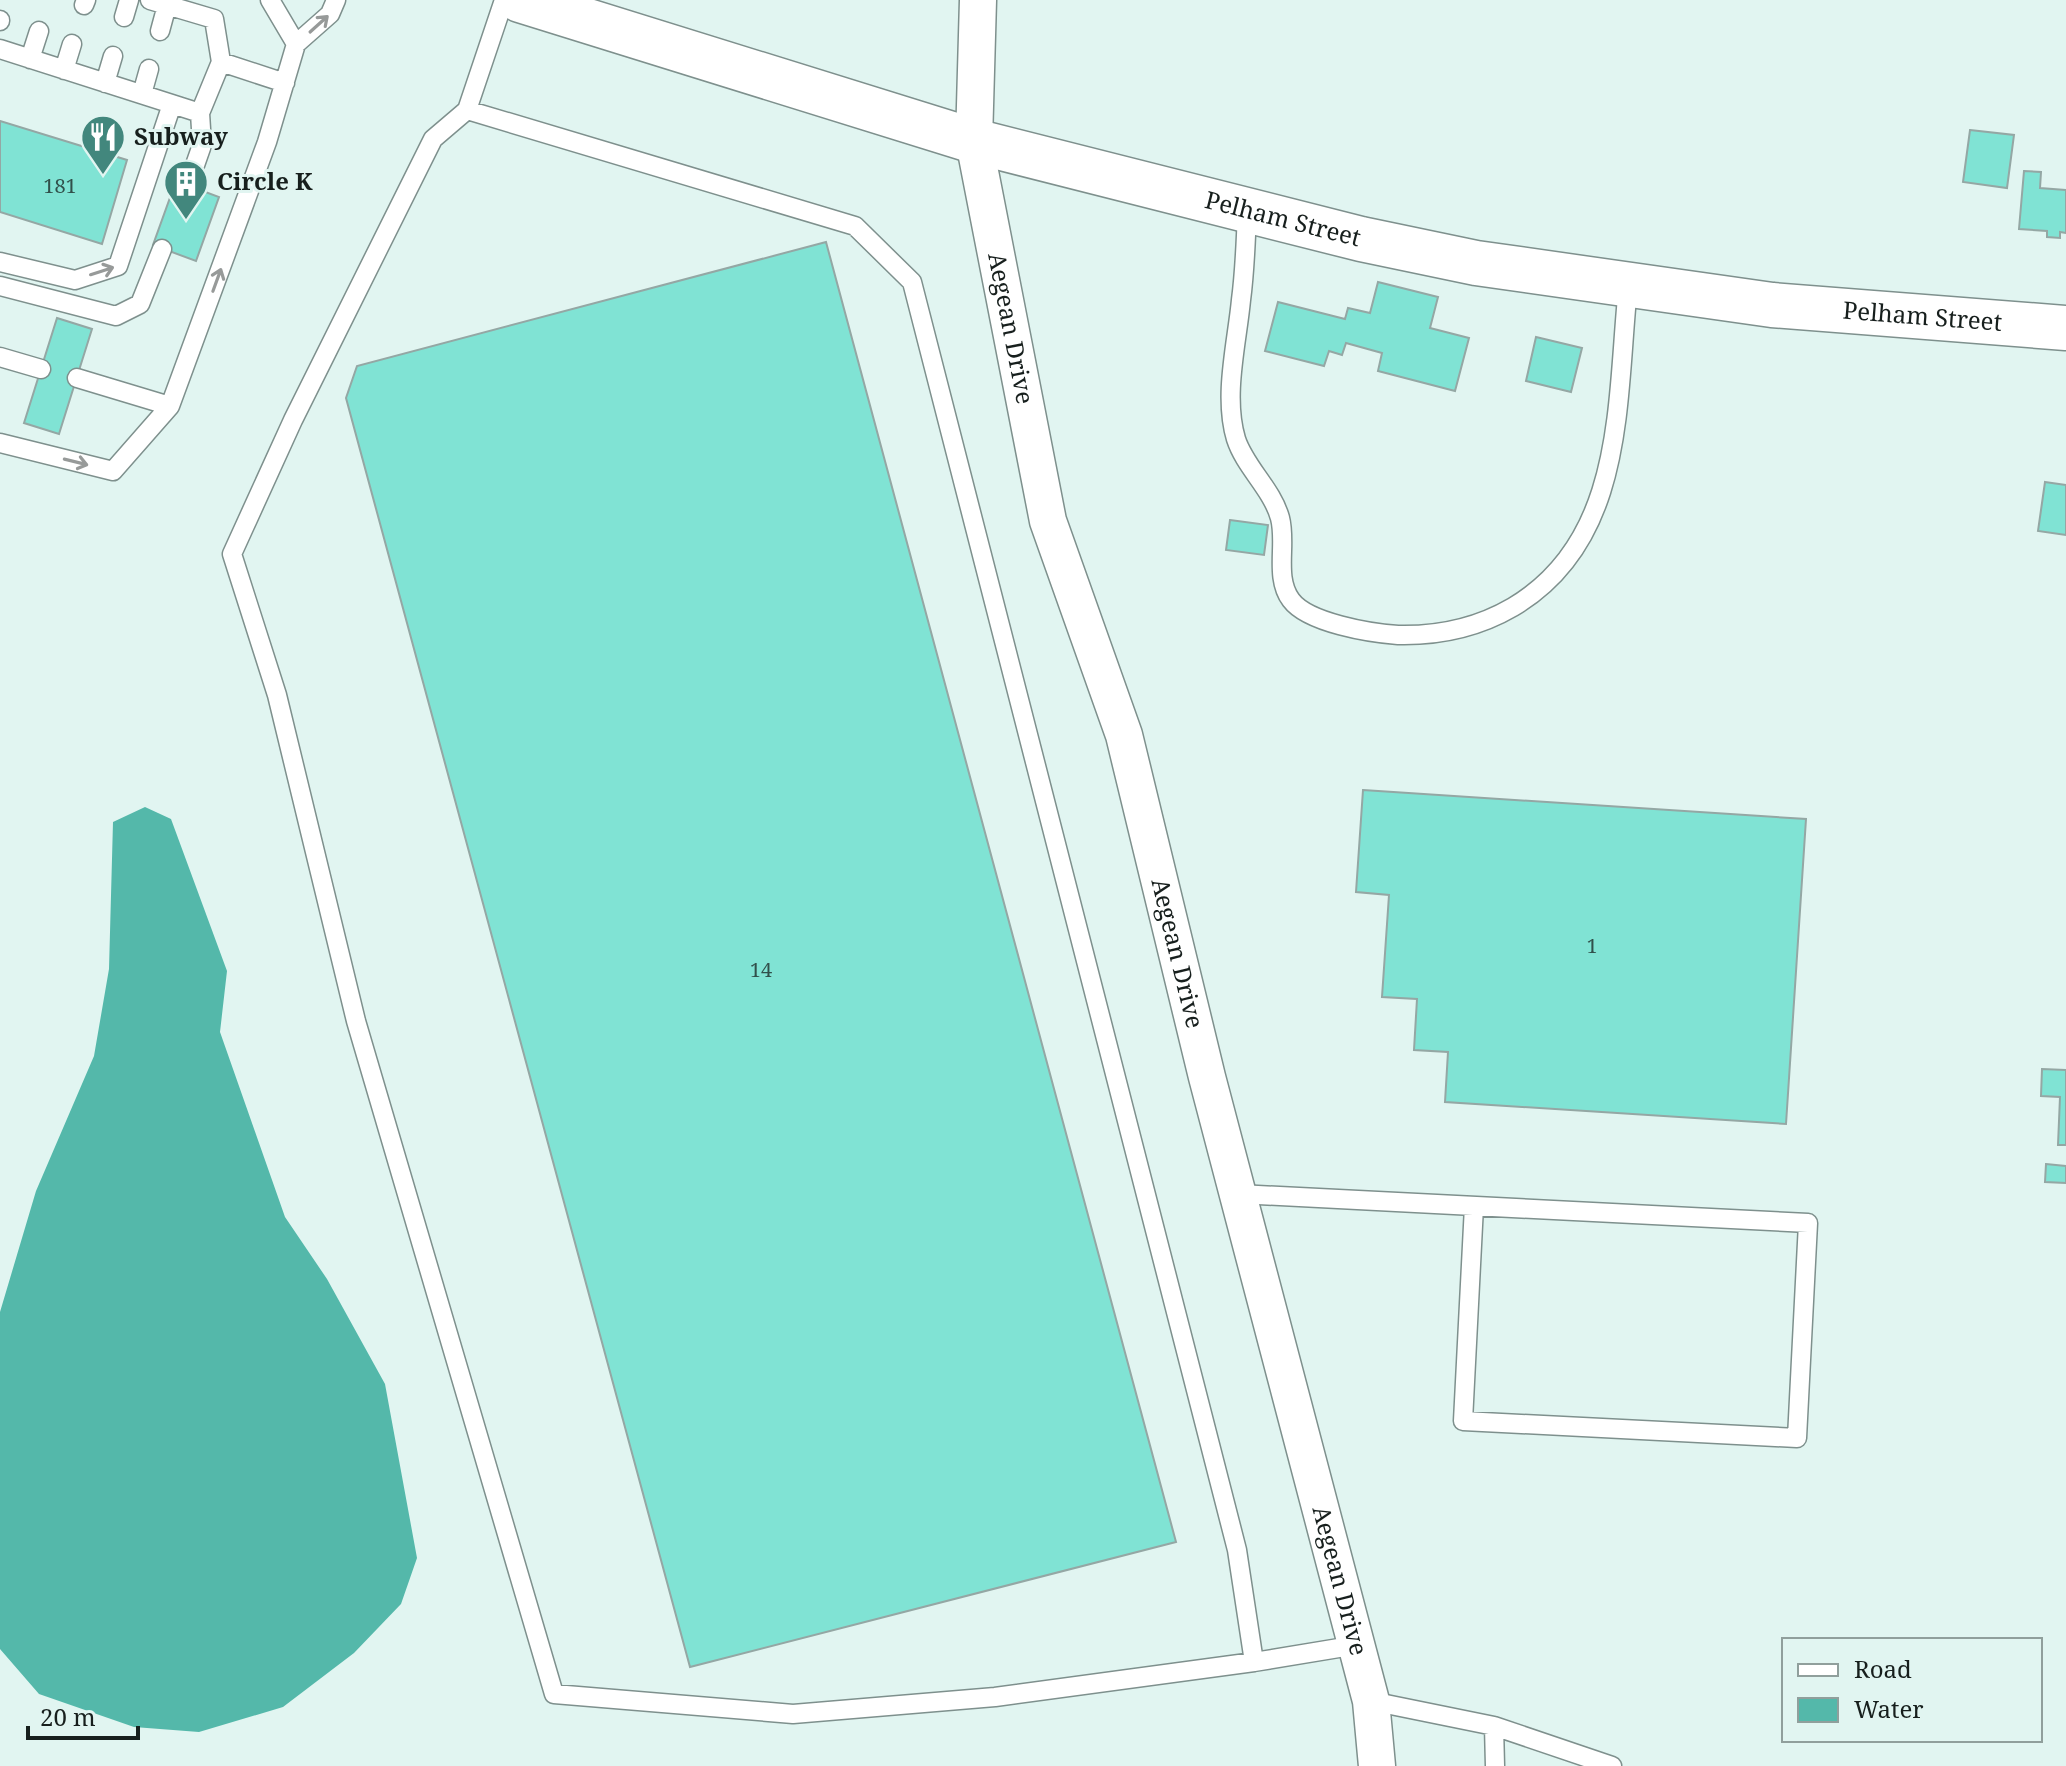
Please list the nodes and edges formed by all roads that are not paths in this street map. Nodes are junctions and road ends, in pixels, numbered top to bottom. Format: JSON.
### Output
{"nodes":[{"id":1,"x":270,"y":0,"type":"edge"},
{"id":2,"x":336,"y":0,"type":"edge"},
{"id":3,"x":504,"y":0,"type":"edge"},
{"id":4,"x":520,"y":0,"type":"edge"},
{"id":5,"x":978,"y":0,"type":"edge"},
{"id":6,"x":159,"y":3,"type":"edge"},
{"id":7,"x":39,"y":31,"type":"dead end"},
{"id":8,"x":160,"y":31,"type":"dead end"},
{"id":9,"x":72,"y":44,"type":"dead end"},
{"id":10,"x":296,"y":44,"type":"junction"},
{"id":11,"x":0,"y":49,"type":"edge"},
{"id":12,"x":113,"y":56,"type":"dead end"},
{"id":13,"x":30,"y":59,"type":"junction"},
{"id":14,"x":221,"y":62,"type":"junction"},
{"id":15,"x":149,"y":69,"type":"dead end"},
{"id":16,"x":64,"y":70,"type":"junction"},
{"id":17,"x":105,"y":83,"type":"junction"},
{"id":18,"x":285,"y":83,"type":"junction"},
{"id":19,"x":142,"y":94,"type":"junction"},
{"id":20,"x":172,"y":104,"type":"junction"},
{"id":21,"x":467,"y":110,"type":"junction"},
{"id":22,"x":200,"y":113,"type":"junction"},
{"id":23,"x":974,"y":141,"type":"junction"},
{"id":24,"x":188,"y":185,"type":"dead end"},
{"id":25,"x":1247,"y":210,"type":"junction"},
{"id":26,"x":162,"y":249,"type":"dead end"},
{"id":27,"x":0,"y":262,"type":"edge"},
{"id":28,"x":0,"y":286,"type":"edge"},
{"id":29,"x":1628,"y":287,"type":"junction"},
{"id":30,"x":2066,"y":328,"type":"edge"},
{"id":31,"x":0,"y":357,"type":"edge"},
{"id":32,"x":41,"y":369,"type":"dead end"},
{"id":33,"x":77,"y":378,"type":"dead end"},
{"id":34,"x":170,"y":406,"type":"junction"},
{"id":35,"x":0,"y":443,"type":"edge"},
{"id":36,"x":1239,"y":1194,"type":"junction"},
{"id":37,"x":1474,"y":1206,"type":"junction"},
{"id":38,"x":1357,"y":1645,"type":"junction"},
{"id":39,"x":1254,"y":1662,"type":"junction"},
{"id":40,"x":1371,"y":1701,"type":"junction"},
{"id":41,"x":1494,"y":1726,"type":"junction"},
{"id":42,"x":1377,"y":1766,"type":"edge"},
{"id":43,"x":1495,"y":1766,"type":"edge"},
{"id":44,"x":1612,"y":1766,"type":"edge"}],
"edges":[{"from":1,"to":10,"type":"lane"},
{"from":10,"to":2,"type":"lane","one_way":true},
{"from":3,"to":21,"type":"lane"},
{"from":4,"to":23,"type":"street","name":"Pelham Street"},
{"from":5,"to":23,"type":"street","name":"Aegean Drive"},
{"from":6,"to":8,"type":"lane"},
{"from":6,"to":14,"type":"lane"},
{"from":7,"to":13,"type":"lane"},
{"from":9,"to":16,"type":"lane"},
{"from":10,"to":18,"type":"lane"},
{"from":11,"to":13,"type":"lane"},
{"from":12,"to":17,"type":"lane"},
{"from":13,"to":16,"type":"lane"},
{"from":14,"to":18,"type":"lane"},
{"from":14,"to":22,"type":"lane"},
{"from":15,"to":19,"type":"lane"},
{"from":16,"to":17,"type":"lane"},
{"from":17,"to":19,"type":"lane"},
{"from":34,"to":18,"type":"lane","one_way":true},
{"from":19,"to":20,"type":"lane"},
{"from":20,"to":22,"type":"lane"},
{"from":27,"to":20,"type":"lane","one_way":true},
{"from":21,"to":39,"type":"lane"},
{"from":21,"to":39,"type":"lane"},
{"from":22,"to":24,"type":"lane"},
{"from":23,"to":25,"type":"street","name":"Pelham Street"},
{"from":23,"to":36,"type":"street","name":"Aegean Drive"},
{"from":25,"to":29,"type":"street","name":"Pelham Street"},
{"from":25,"to":29,"type":"lane"},
{"from":26,"to":28,"type":"lane"},
{"from":29,"to":30,"type":"street","name":"Pelham Street"},
{"from":31,"to":32,"type":"lane"},
{"from":33,"to":34,"type":"lane"},
{"from":35,"to":34,"type":"lane","one_way":true},
{"from":36,"to":37,"type":"lane"},
{"from":36,"to":38,"type":"street","name":"Aegean Drive"},
{"from":37,"to":37,"type":"lane"},
{"from":38,"to":39,"type":"lane"},
{"from":38,"to":40,"type":"street","name":"Aegean Drive"},
{"from":40,"to":41,"type":"lane"},
{"from":40,"to":42,"type":"street","name":"Aegean Drive"},
{"from":41,"to":43,"type":"lane"},
{"from":41,"to":44,"type":"lane"}]}
